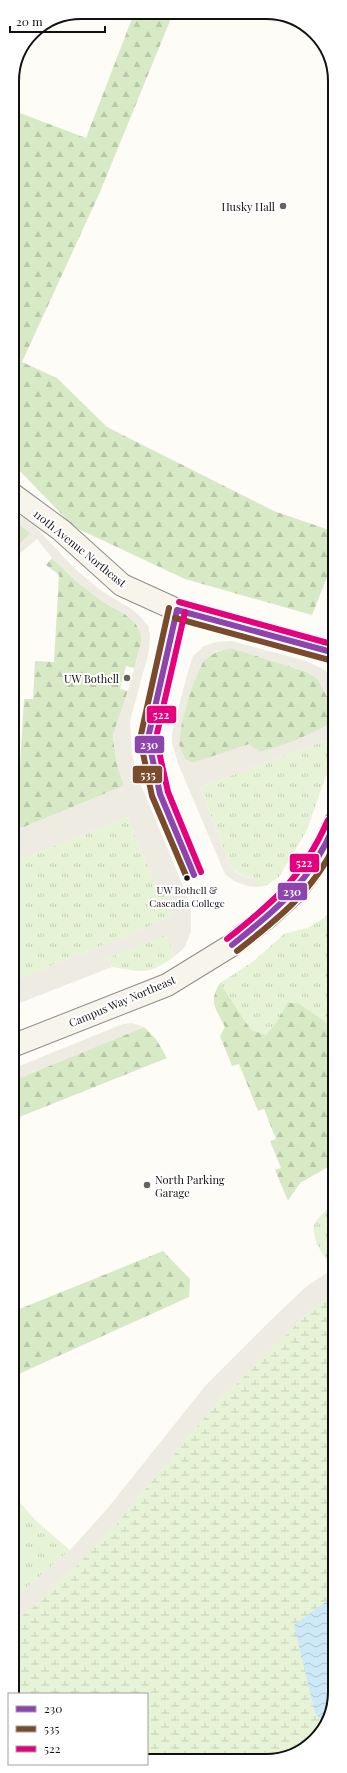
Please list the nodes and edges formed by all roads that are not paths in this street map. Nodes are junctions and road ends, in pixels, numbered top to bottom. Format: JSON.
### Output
{"nodes":[{"id":1,"x":19,"y":499,"type":"edge"},
{"id":2,"x":328,"y":651,"type":"edge"},
{"id":3,"x":328,"y":839,"type":"edge"},
{"id":4,"x":19,"y":1043,"type":"edge"}],
"edges":[{"from":1,"to":2,"type":"street","name":"110th Avenue Northeast"},
{"from":3,"to":4,"type":"street","name":"Campus Way Northeast"}]}
